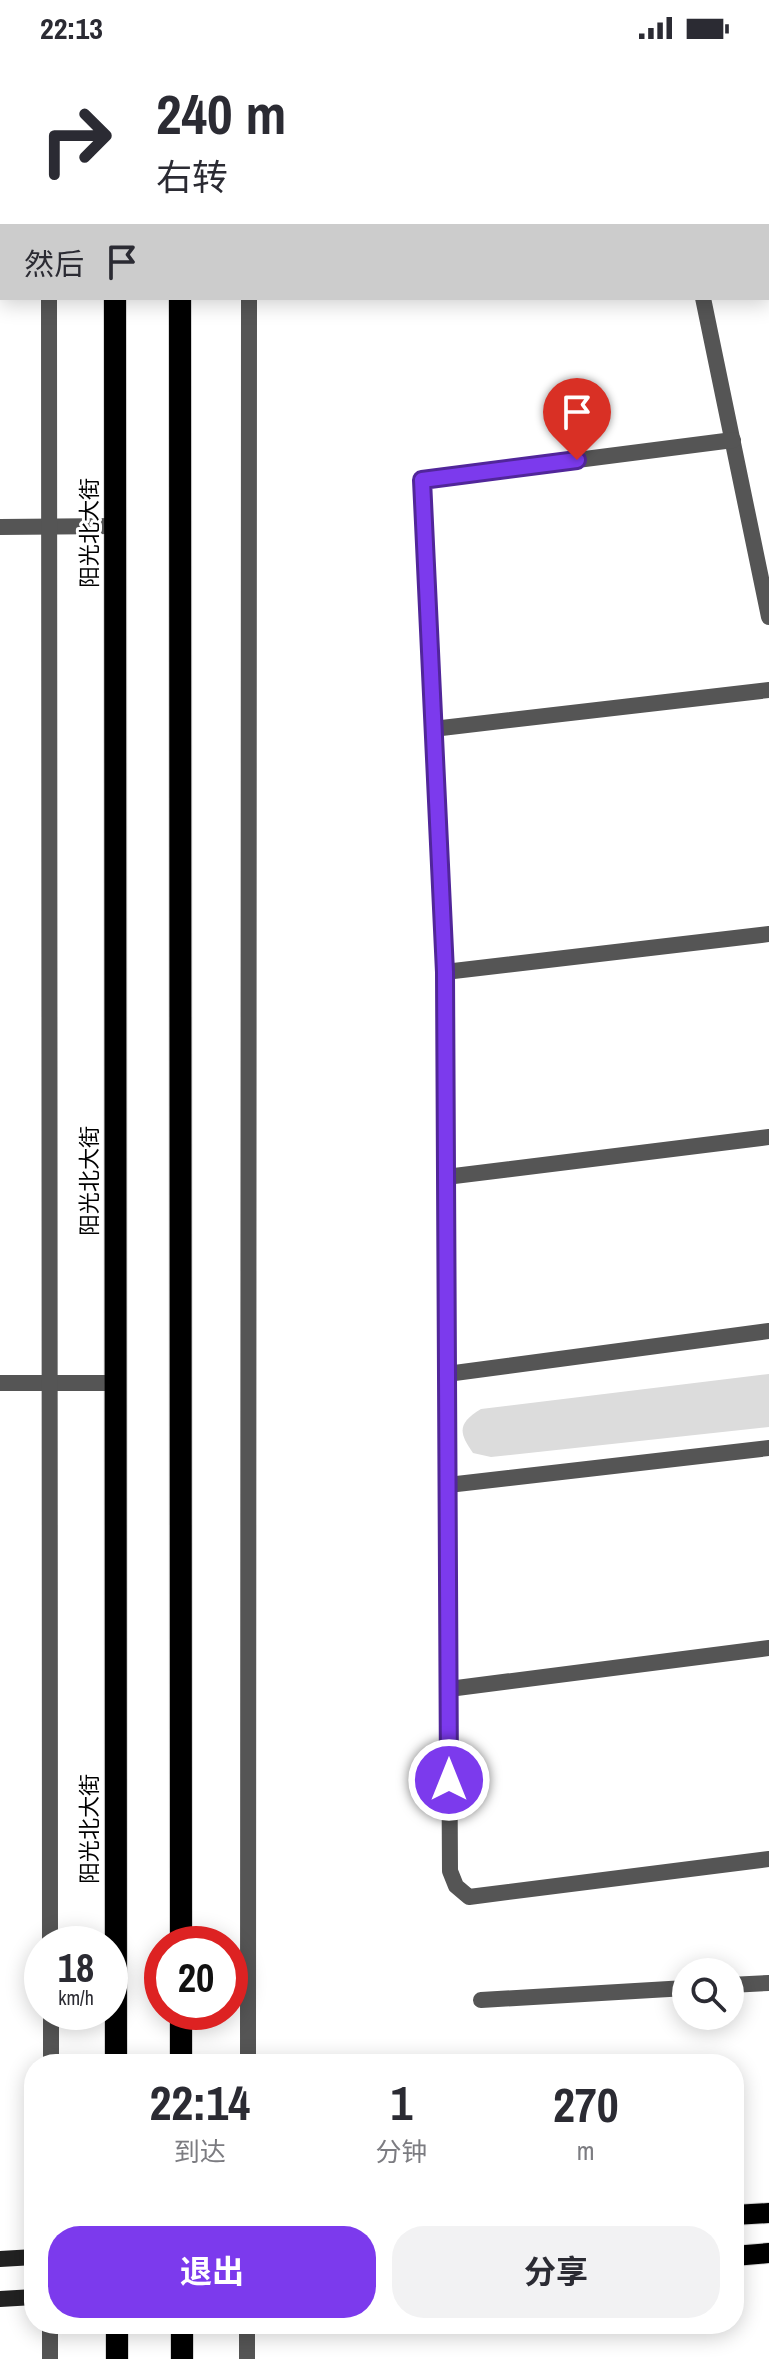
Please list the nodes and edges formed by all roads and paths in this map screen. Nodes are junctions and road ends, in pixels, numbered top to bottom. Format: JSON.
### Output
{"nodes":[{"id":1,"x":49,"y":300,"type":"edge"},
{"id":2,"x":115,"y":300,"type":"edge"},
{"id":3,"x":180,"y":300,"type":"edge"},
{"id":4,"x":249,"y":300,"type":"edge"},
{"id":5,"x":703,"y":300,"type":"edge"},
{"id":6,"x":733,"y":440,"type":"junction"},
{"id":7,"x":115,"y":526,"type":"junction"},
{"id":8,"x":0,"y":527,"type":"edge"},
{"id":9,"x":49,"y":527,"type":"junction"},
{"id":10,"x":769,"y":617,"type":"edge"},
{"id":11,"x":769,"y":690,"type":"edge"},
{"id":12,"x":433,"y":729,"type":"junction"},
{"id":13,"x":769,"y":934,"type":"edge"},
{"id":14,"x":445,"y":972,"type":"junction"},
{"id":15,"x":769,"y":1137,"type":"edge"},
{"id":16,"x":446,"y":1177,"type":"junction"},
{"id":17,"x":769,"y":1331,"type":"edge"},
{"id":18,"x":447,"y":1374,"type":"junction"},
{"id":19,"x":0,"y":1383,"type":"edge"},
{"id":20,"x":114,"y":1383,"type":"junction"},
{"id":21,"x":50,"y":1384,"type":"junction"},
{"id":22,"x":769,"y":1448,"type":"edge"},
{"id":23,"x":448,"y":1485,"type":"junction"},
{"id":24,"x":769,"y":1648,"type":"edge"},
{"id":25,"x":449,"y":1689,"type":"junction"},
{"id":26,"x":769,"y":1859,"type":"edge"},
{"id":27,"x":50,"y":1926,"type":"edge"},
{"id":28,"x":181,"y":1926,"type":"edge"},
{"id":29,"x":769,"y":1983,"type":"edge"},
{"id":30,"x":744,"y":1984,"type":"edge"},
{"id":31,"x":672,"y":1989,"type":"edge"},
{"id":32,"x":481,"y":2000,"type":"dead end"},
{"id":33,"x":51,"y":2030,"type":"edge"},
{"id":34,"x":181,"y":2030,"type":"edge"},
{"id":35,"x":51,"y":2054,"type":"edge"},
{"id":36,"x":116,"y":2054,"type":"edge"},
{"id":37,"x":181,"y":2054,"type":"edge"},
{"id":38,"x":248,"y":2054,"type":"edge"},
{"id":39,"x":769,"y":2213,"type":"edge"},
{"id":40,"x":744,"y":2214,"type":"edge"},
{"id":41,"x":769,"y":2253,"type":"edge"},
{"id":42,"x":744,"y":2255,"type":"edge"},
{"id":43,"x":24,"y":2258,"type":"edge"},
{"id":44,"x":0,"y":2259,"type":"edge"},
{"id":45,"x":24,"y":2298,"type":"edge"},
{"id":46,"x":0,"y":2299,"type":"edge"},
{"id":47,"x":50,"y":2334,"type":"edge"},
{"id":48,"x":117,"y":2334,"type":"edge"},
{"id":49,"x":182,"y":2334,"type":"edge"},
{"id":50,"x":247,"y":2334,"type":"edge"},
{"id":51,"x":50,"y":2359,"type":"edge"},
{"id":52,"x":117,"y":2359,"type":"edge"},
{"id":53,"x":182,"y":2359,"type":"edge"},
{"id":54,"x":247,"y":2359,"type":"edge"}],
"edges":[{"from":1,"to":9,"type":"street"},
{"from":2,"to":7,"type":"highway","name":"阳光北大街"},
{"from":3,"to":28,"type":"highway"},
{"from":4,"to":38,"type":"street"},
{"from":5,"to":6,"type":"street"},
{"from":6,"to":10,"type":"street"},
{"from":6,"to":12,"type":"street"},
{"from":7,"to":9,"type":"street"},
{"from":7,"to":20,"type":"highway","name":"阳光北大街"},
{"from":8,"to":9,"type":"street"},
{"from":9,"to":21,"type":"street"},
{"from":11,"to":12,"type":"street"},
{"from":12,"to":14,"type":"street"},
{"from":13,"to":14,"type":"street"},
{"from":14,"to":16,"type":"street"},
{"from":15,"to":16,"type":"street"},
{"from":16,"to":18,"type":"street"},
{"from":17,"to":18,"type":"street"},
{"from":18,"to":23,"type":"street"},
{"from":19,"to":21,"type":"street"},
{"from":20,"to":21,"type":"street"},
{"from":20,"to":36,"type":"highway","name":"阳光北大街"},
{"from":21,"to":27,"type":"street"},
{"from":22,"to":23,"type":"street"},
{"from":23,"to":25,"type":"street"},
{"from":24,"to":25,"type":"street"},
{"from":25,"to":26,"type":"street"},
{"from":29,"to":30,"type":"street"},
{"from":31,"to":32,"type":"street"},
{"from":33,"to":35,"type":"street"},
{"from":34,"to":37,"type":"highway"},
{"from":39,"to":40,"type":"main road"},
{"from":41,"to":42,"type":"main road"},
{"from":43,"to":44,"type":"main road"},
{"from":45,"to":46,"type":"main road"},
{"from":47,"to":51,"type":"street"},
{"from":48,"to":52,"type":"highway"},
{"from":49,"to":53,"type":"highway"},
{"from":50,"to":54,"type":"street"}]}
